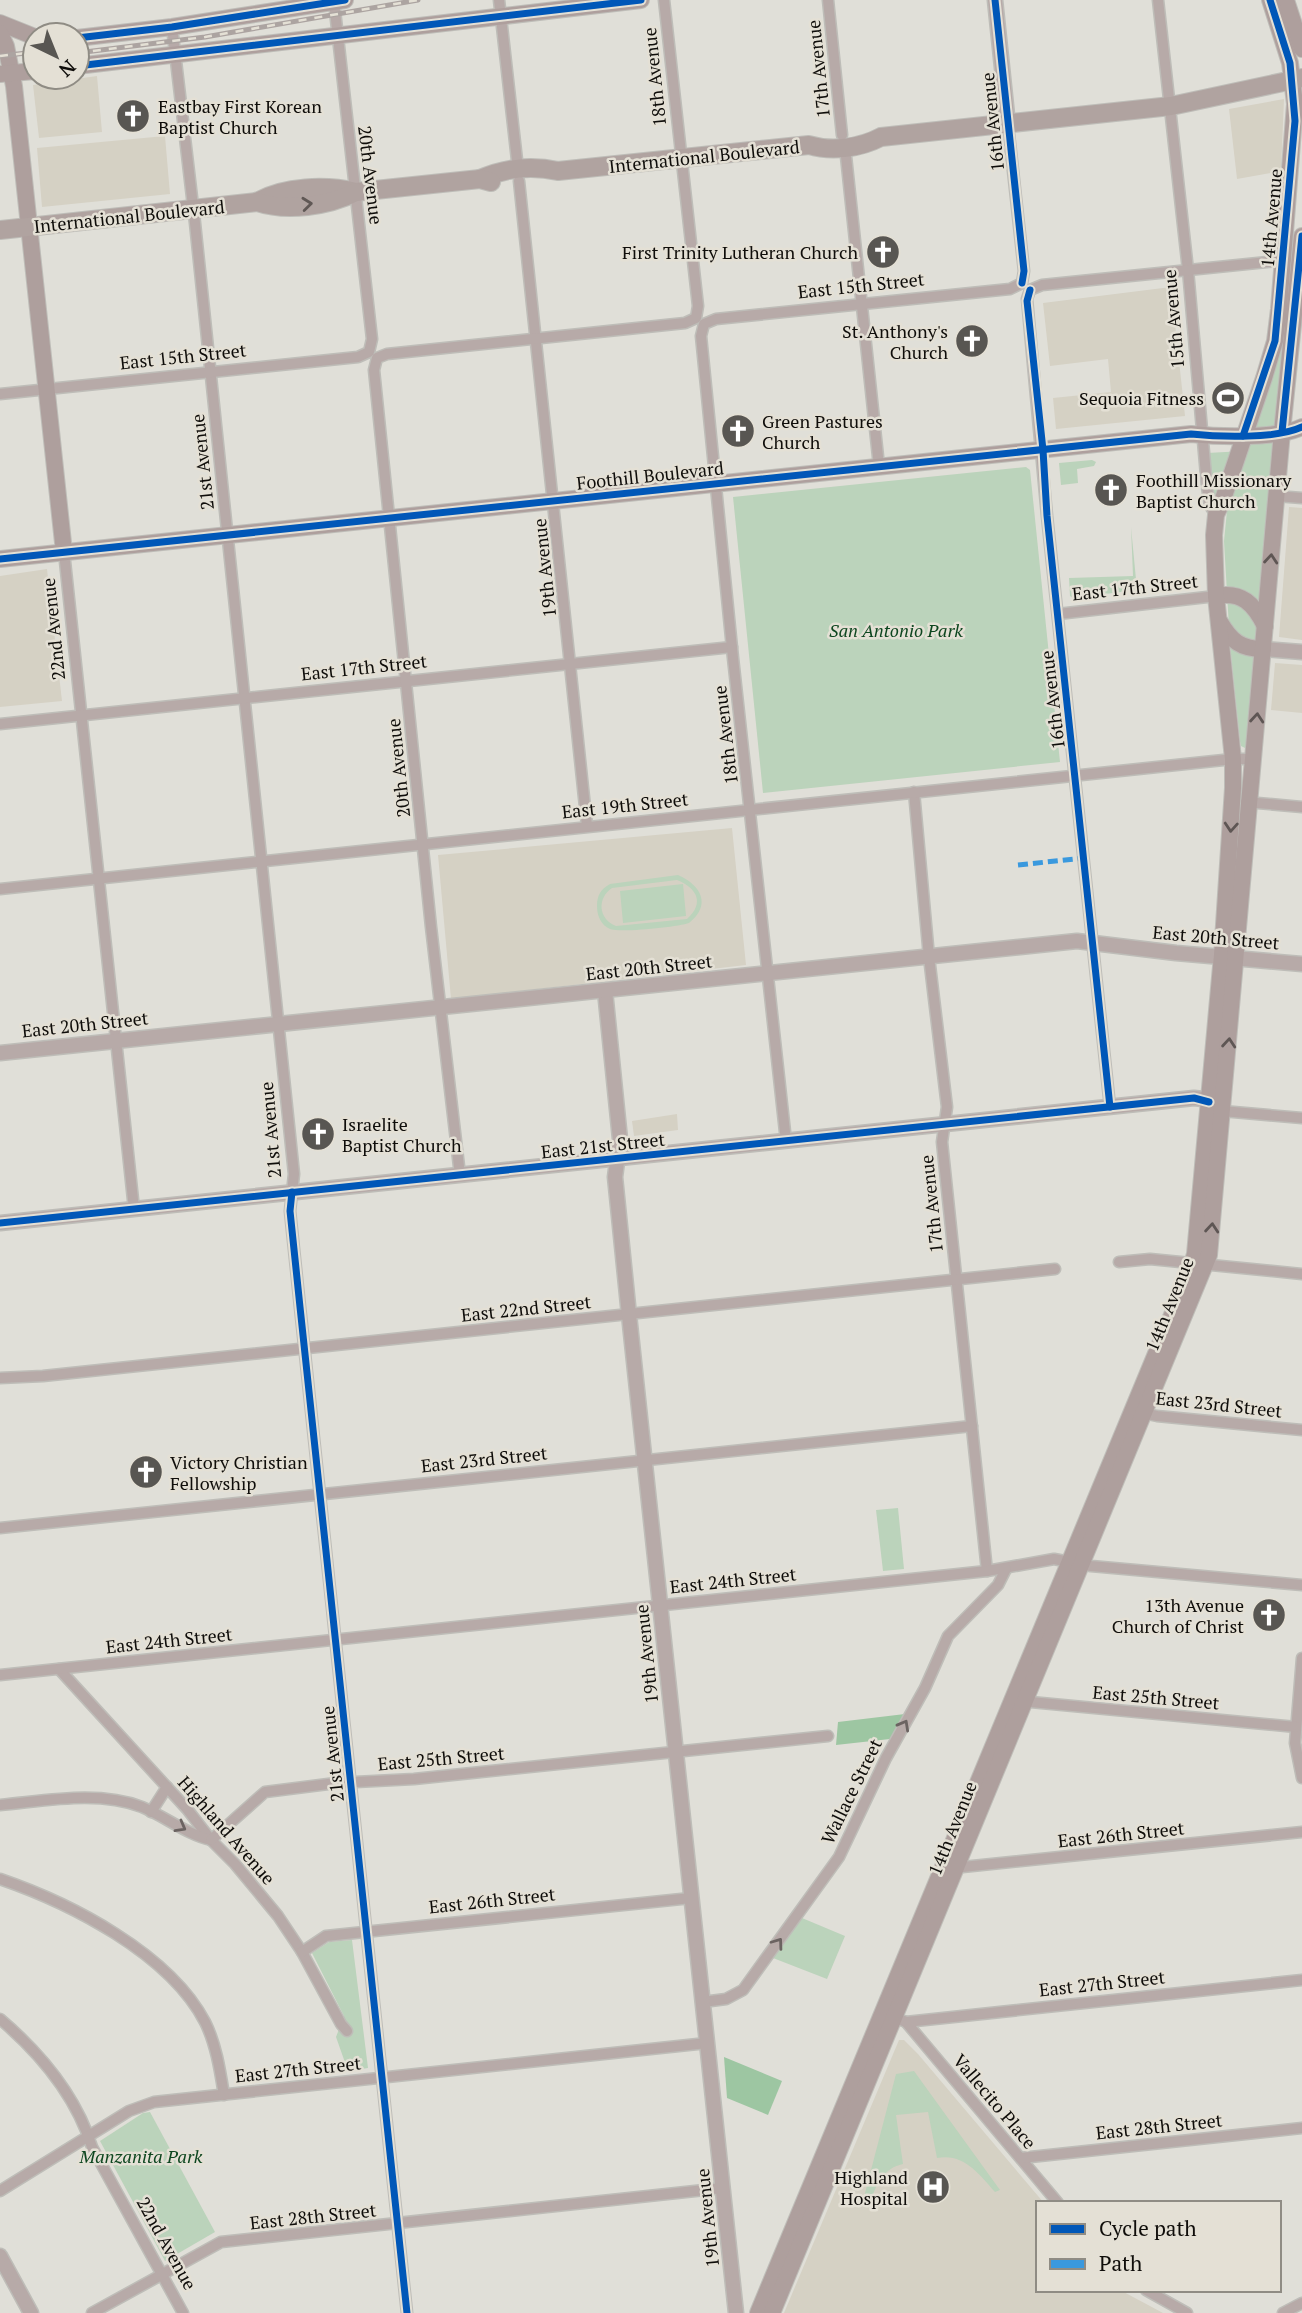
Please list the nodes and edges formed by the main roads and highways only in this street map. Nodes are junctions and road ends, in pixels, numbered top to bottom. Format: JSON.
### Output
{"nodes":[{"id":1,"x":641,"y":0,"type":"edge"},
{"id":2,"x":1270,"y":0,"type":"edge"},
{"id":3,"x":1286,"y":0,"type":"edge"},
{"id":4,"x":340,"y":1,"type":"edge"},
{"id":5,"x":500,"y":8,"type":"edge"},
{"id":6,"x":0,"y":23,"type":"edge"},
{"id":7,"x":21,"y":31,"type":"edge"},
{"id":8,"x":91,"y":36,"type":"edge"},
{"id":9,"x":2,"y":42,"type":"edge"},
{"id":10,"x":21,"y":43,"type":"edge"},
{"id":11,"x":1302,"y":49,"type":"edge"},
{"id":12,"x":91,"y":64,"type":"edge"},
{"id":13,"x":6,"y":74,"type":"edge"},
{"id":14,"x":1297,"y":79,"type":"edge"},
{"id":15,"x":1296,"y":185,"type":"edge"},
{"id":16,"x":30,"y":227,"type":"junction"},
{"id":17,"x":0,"y":230,"type":"edge"},
{"id":18,"x":1302,"y":236,"type":"edge"},
{"id":19,"x":1291,"y":260,"type":"junction"},
{"id":20,"x":1289,"y":342,"type":"edge"},
{"id":21,"x":1302,"y":426,"type":"edge"},
{"id":22,"x":1282,"y":432,"type":"junction"},
{"id":23,"x":1243,"y":436,"type":"junction"},
{"id":24,"x":1216,"y":514,"type":"joint"},
{"id":25,"x":64,"y":552,"type":"junction"},
{"id":26,"x":0,"y":559,"type":"edge"},
{"id":27,"x":1216,"y":596,"type":"junction"},
{"id":28,"x":1219,"y":620,"type":"junction"},
{"id":29,"x":1265,"y":627,"type":"junction"},
{"id":30,"x":1263,"y":649,"type":"junction"},
{"id":31,"x":1233,"y":759,"type":"joint"},
{"id":32,"x":1241,"y":802,"type":"junction"},
{"id":33,"x":894,"y":2017,"type":"junction"},
{"id":34,"x":758,"y":2313,"type":"edge"},
{"id":35,"x":772,"y":2313,"type":"edge"}],
"edges":[{"from":1,"to":5,"type":"main road"},
{"from":2,"to":14,"type":"main road","name":"14th Avenue"},
{"from":3,"to":11,"type":"main road"},
{"from":4,"to":8,"type":"main road"},
{"from":5,"to":12,"type":"main road"},
{"from":6,"to":7,"type":"main road"},
{"from":9,"to":10,"type":"main road"},
{"from":9,"to":13,"type":"main road","name":"22nd Avenue"},
{"from":13,"to":16,"type":"main road","name":"22nd Avenue"},
{"from":14,"to":15,"type":"main road","name":"14th Avenue"},
{"from":14,"to":16,"type":"main road","name":"International Boulevard"},
{"from":15,"to":19,"type":"main road","name":"14th Avenue"},
{"from":16,"to":17,"type":"main road","name":"International Boulevard"},
{"from":16,"to":25,"type":"main road","name":"22nd Avenue"},
{"from":18,"to":19,"type":"main road","name":"14th Avenue"},
{"from":19,"to":20,"type":"main road","name":"14th Avenue"},
{"from":20,"to":22,"type":"main road","name":"14th Avenue"},
{"from":20,"to":23,"type":"main road","name":"14th Avenue"},
{"from":21,"to":22,"type":"main road","name":"Foothill Boulevard"},
{"from":22,"to":23,"type":"main road","name":"Foothill Boulevard"},
{"from":29,"to":22,"type":"main road","name":"14th Avenue","one_way":true},
{"from":23,"to":24,"type":"main road","name":"14th Avenue"},
{"from":23,"to":25,"type":"main road","name":"Foothill Boulevard"},
{"from":24,"to":27,"type":"main road","name":"15th Avenue"},
{"from":25,"to":26,"type":"main road","name":"Foothill Boulevard"},
{"from":27,"to":28,"type":"main road","name":"15th Avenue"},
{"from":27,"to":29,"type":"main road"},
{"from":28,"to":30,"type":"main road"},
{"from":28,"to":31,"type":"main road","name":"15th Avenue"},
{"from":29,"to":30,"type":"main road","name":"14th Avenue"},
{"from":32,"to":30,"type":"main road","name":"14th Avenue","one_way":true},
{"from":31,"to":32,"type":"main road","name":"14th Avenue"},
{"from":32,"to":33,"type":"main road","name":"14th Avenue"},
{"from":33,"to":34,"type":"main road","name":"14th Avenue"},
{"from":33,"to":35,"type":"main road","name":"14th Avenue"}]}
